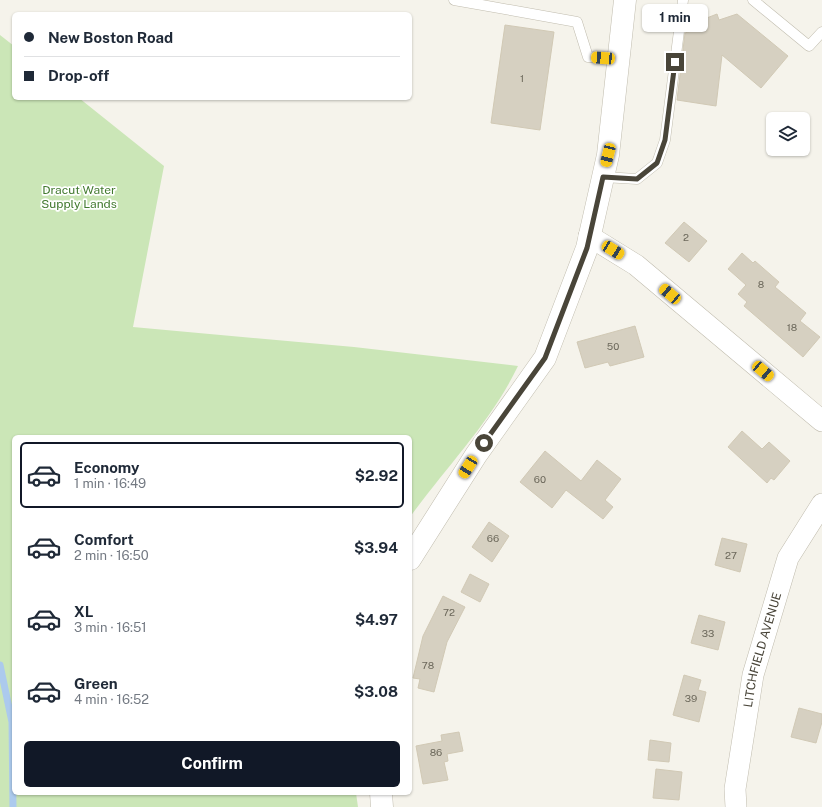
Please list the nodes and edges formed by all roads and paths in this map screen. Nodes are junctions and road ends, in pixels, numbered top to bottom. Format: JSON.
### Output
{"nodes":[{"id":1,"x":454,"y":0,"type":"edge"},
{"id":2,"x":625,"y":0,"type":"edge"},
{"id":3,"x":683,"y":0,"type":"edge"},
{"id":4,"x":753,"y":0,"type":"edge"},
{"id":5,"x":484,"y":2,"type":"edge"},
{"id":6,"x":822,"y":32,"type":"edge"},
{"id":7,"x":619,"y":59,"type":"junction"},
{"id":8,"x":603,"y":177,"type":"junction"},
{"id":9,"x":589,"y":236,"type":"junction"},
{"id":10,"x":822,"y":421,"type":"edge"},
{"id":11,"x":822,"y":504,"type":"edge"},
{"id":12,"x":412,"y":556,"type":"edge"},
{"id":13,"x":380,"y":795,"type":"edge"},
{"id":14,"x":382,"y":807,"type":"edge"},
{"id":15,"x":736,"y":807,"type":"edge"}],
"edges":[{"from":1,"to":5,"type":"lane"},
{"from":2,"to":7,"type":"street"},
{"from":3,"to":8,"type":"lane"},
{"from":4,"to":6,"type":"lane"},
{"from":5,"to":7,"type":"lane"},
{"from":7,"to":8,"type":"street"},
{"from":8,"to":9,"type":"street"},
{"from":9,"to":10,"type":"street"},
{"from":9,"to":12,"type":"street"},
{"from":11,"to":15,"type":"street","name":"LITCHFIELD AVENUE"},
{"from":13,"to":14,"type":"street"}]}
